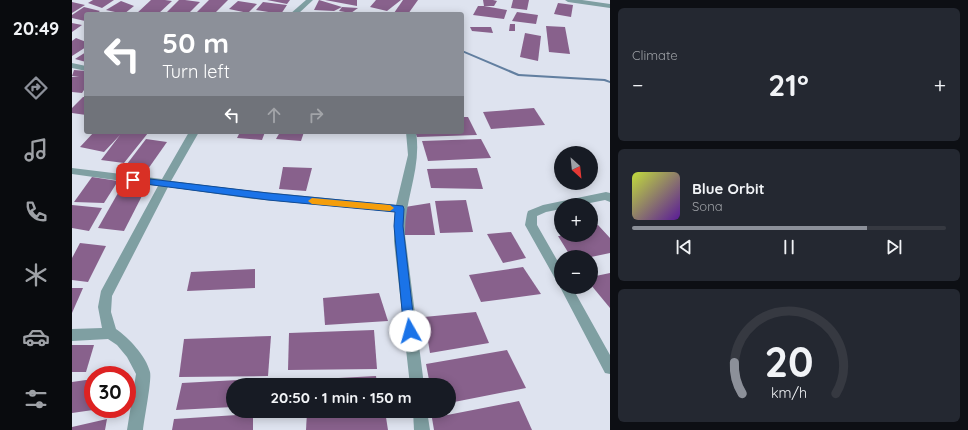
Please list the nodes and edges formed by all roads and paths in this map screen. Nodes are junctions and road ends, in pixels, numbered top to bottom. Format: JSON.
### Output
{"nodes":[{"id":1,"x":310,"y":0,"type":"edge"},
{"id":2,"x":568,"y":0,"type":"edge"},
{"id":3,"x":587,"y":1,"type":"edge"},
{"id":4,"x":610,"y":6,"type":"edge"},
{"id":5,"x":296,"y":12,"type":"edge"},
{"id":6,"x":72,"y":65,"type":"edge"},
{"id":7,"x":84,"y":68,"type":"edge"},
{"id":8,"x":193,"y":134,"type":"edge"},
{"id":9,"x":412,"y":134,"type":"edge"},
{"id":10,"x":72,"y":171,"type":"edge"},
{"id":11,"x":163,"y":184,"type":"junction"},
{"id":12,"x":596,"y":198,"type":"edge"},
{"id":13,"x":610,"y":198,"type":"edge"},
{"id":14,"x":554,"y":207,"type":"edge"},
{"id":15,"x":400,"y":209,"type":"junction"},
{"id":16,"x":554,"y":266,"type":"edge"},
{"id":17,"x":570,"y":294,"type":"edge"},
{"id":18,"x":110,"y":333,"type":"junction"},
{"id":19,"x":72,"y":335,"type":"edge"},
{"id":20,"x":610,"y":368,"type":"edge"},
{"id":21,"x":415,"y":378,"type":"edge"},
{"id":22,"x":421,"y":418,"type":"edge"},
{"id":23,"x":135,"y":430,"type":"edge"},
{"id":24,"x":422,"y":430,"type":"edge"}],
"edges":[{"from":1,"to":5,"type":"street"},
{"from":2,"to":3,"type":"street"},
{"from":3,"to":4,"type":"street"},
{"from":6,"to":7,"type":"street"},
{"from":8,"to":11,"type":"street"},
{"from":9,"to":15,"type":"street"},
{"from":10,"to":11,"type":"street"},
{"from":11,"to":15,"type":"street"},
{"from":11,"to":18,"type":"street"},
{"from":12,"to":13,"type":"street"},
{"from":14,"to":16,"type":"street"},
{"from":15,"to":21,"type":"street"},
{"from":17,"to":20,"type":"street"},
{"from":18,"to":19,"type":"street"},
{"from":18,"to":23,"type":"street"},
{"from":22,"to":24,"type":"street"}]}
